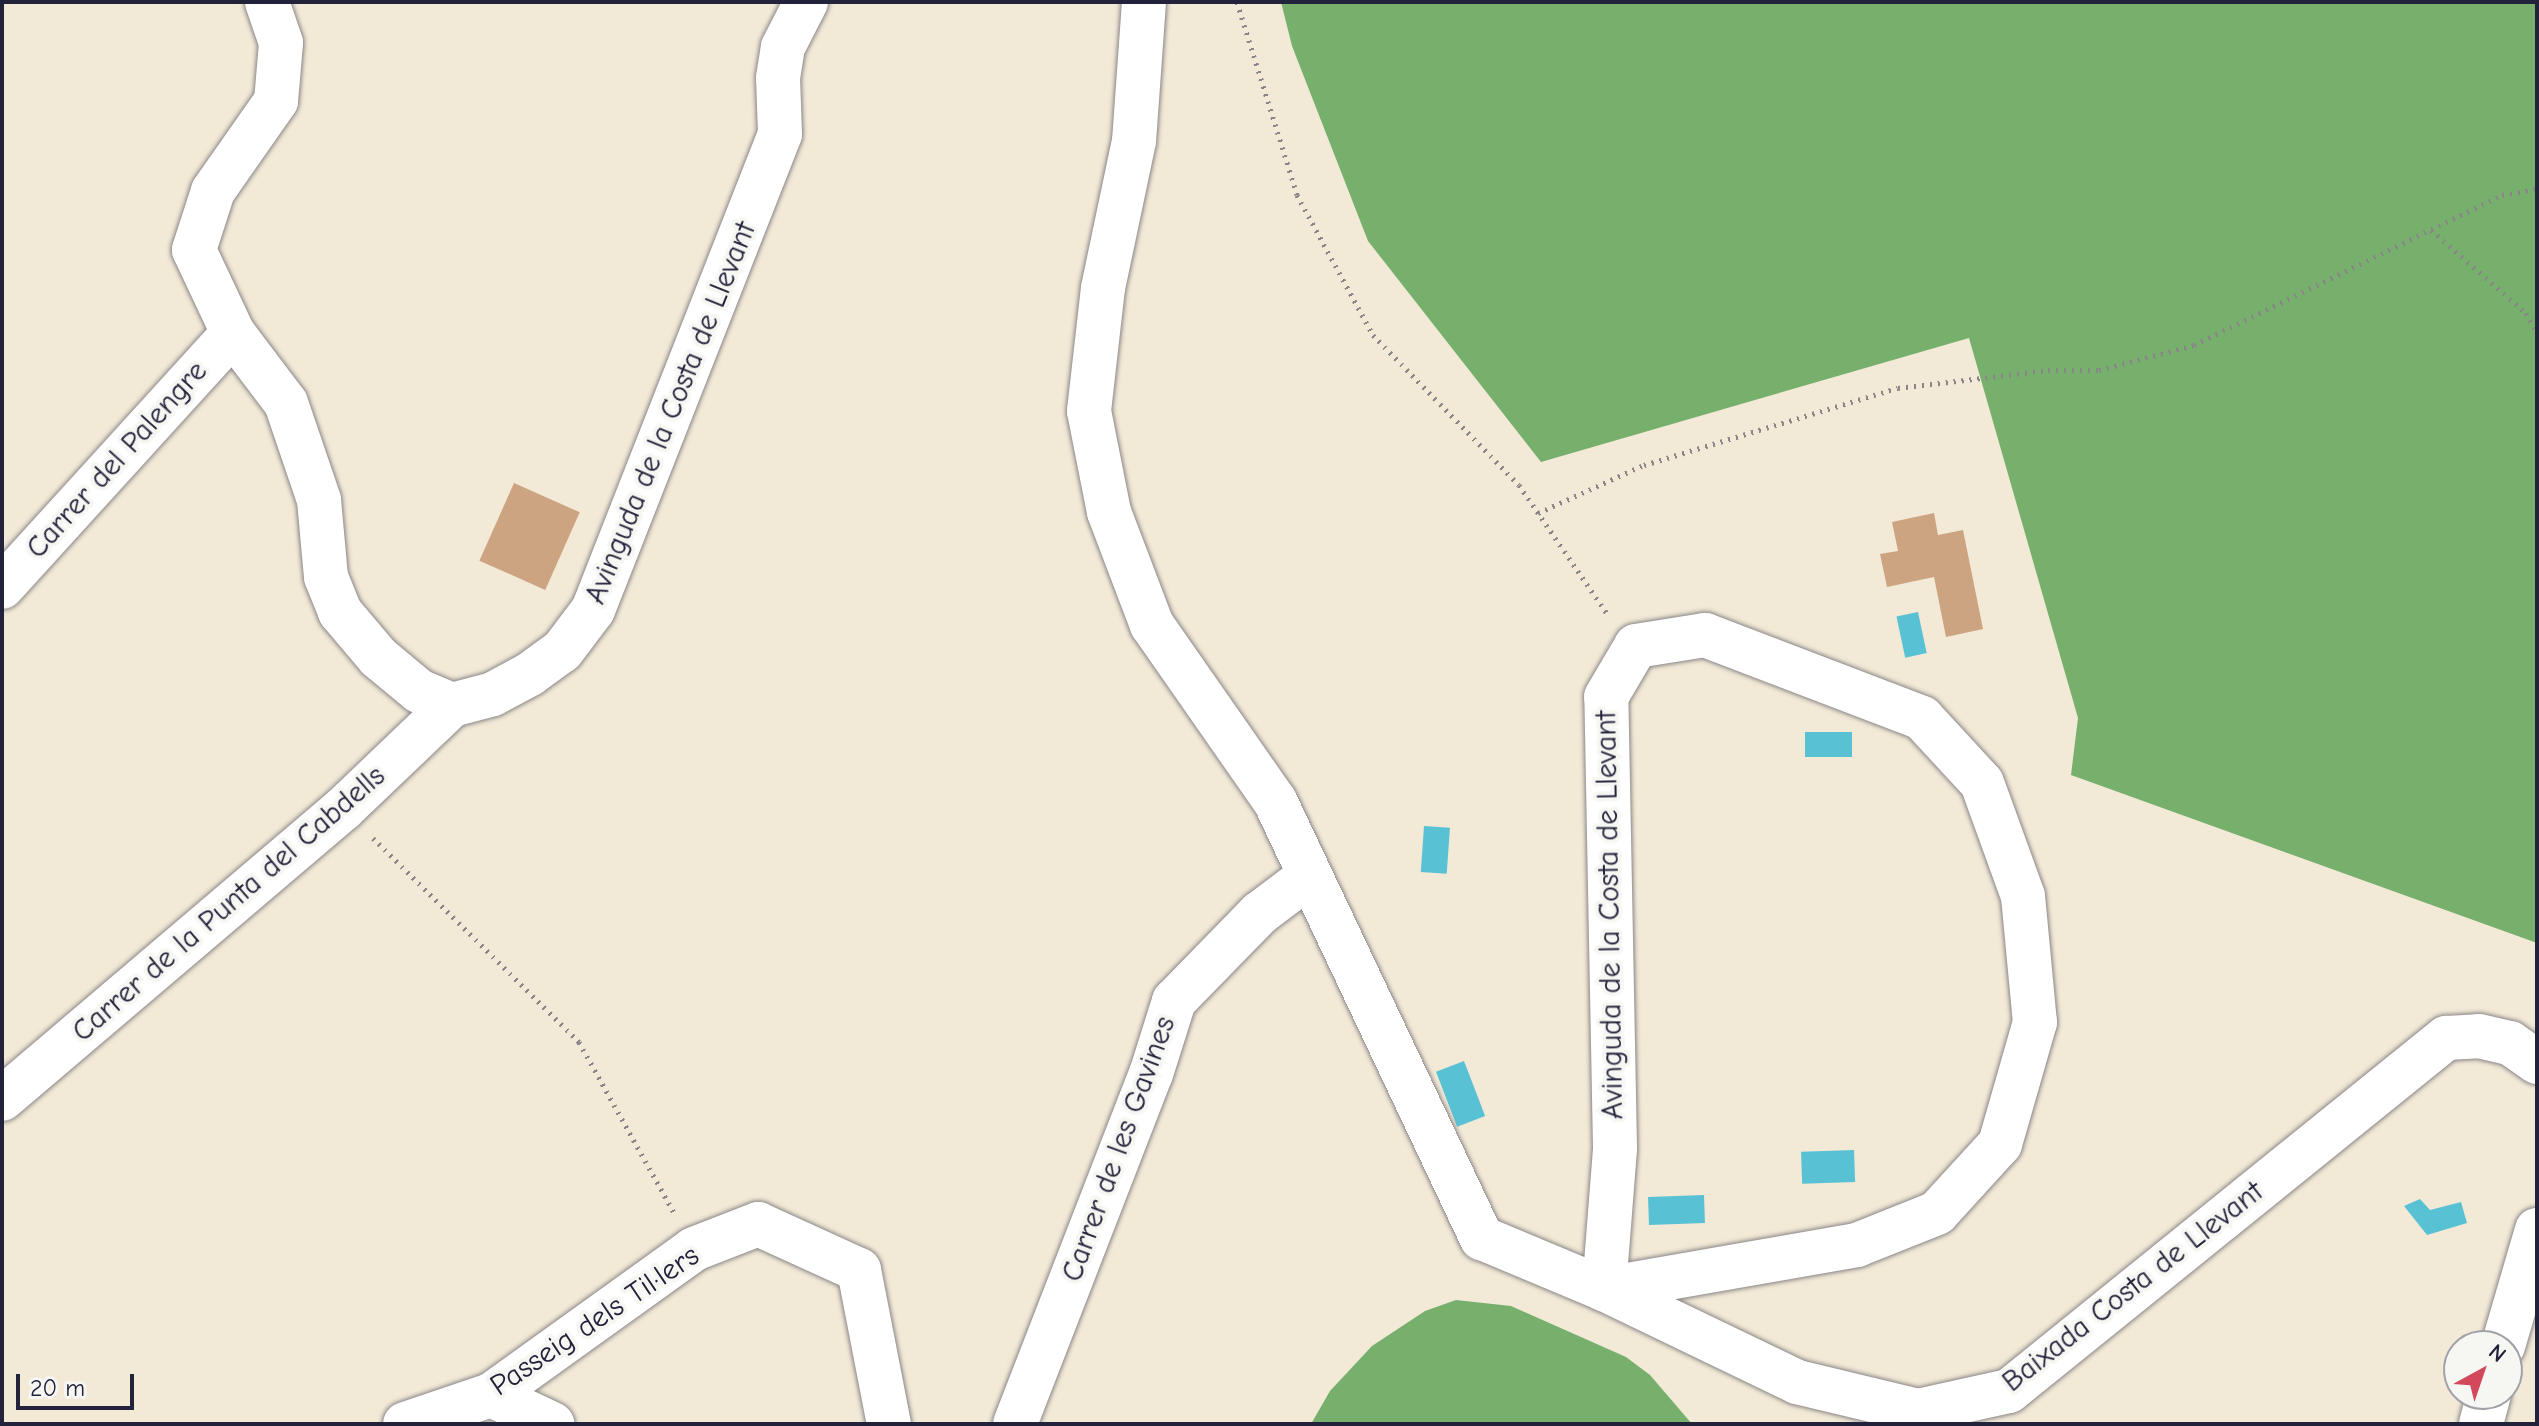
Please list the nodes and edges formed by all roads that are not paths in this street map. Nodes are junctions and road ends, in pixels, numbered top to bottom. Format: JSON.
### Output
{"nodes":[{"id":1,"x":267,"y":2,"type":"edge"},
{"id":2,"x":806,"y":2,"type":"edge"},
{"id":3,"x":1144,"y":2,"type":"edge"},
{"id":4,"x":233,"y":333,"type":"junction"},
{"id":5,"x":2,"y":587,"type":"edge"},
{"id":6,"x":452,"y":705,"type":"junction"},
{"id":7,"x":1309,"y":876,"type":"junction"},
{"id":8,"x":2537,"y":1062,"type":"edge"},
{"id":9,"x":2,"y":1099,"type":"edge"},
{"id":10,"x":2537,"y":1230,"type":"edge"},
{"id":11,"x":1604,"y":1289,"type":"junction"},
{"id":12,"x":2508,"y":1330,"type":"edge"},
{"id":13,"x":491,"y":1395,"type":"junction"},
{"id":14,"x":405,"y":1424,"type":"edge"},
{"id":15,"x":552,"y":1424,"type":"edge"},
{"id":16,"x":889,"y":1424,"type":"edge"},
{"id":17,"x":1015,"y":1424,"type":"edge"}],
"edges":[{"from":1,"to":4,"type":"street"},
{"from":2,"to":6,"type":"street","name":"Avinguda de la Costa de Llevant"},
{"from":3,"to":7,"type":"street"},
{"from":4,"to":5,"type":"street","name":"Carrer del Palengre"},
{"from":4,"to":6,"type":"street"},
{"from":6,"to":9,"type":"street","name":"Carrer de la Punta del Cabdells"},
{"from":7,"to":11,"type":"street"},
{"from":7,"to":17,"type":"street","name":"Carrer de les Gavines"},
{"from":8,"to":11,"type":"street","name":"Baixada Costa de Llevant"},
{"from":10,"to":12,"type":"street"},
{"from":11,"to":11,"type":"street","name":"Avinguda de la Costa de Llevant"},
{"from":13,"to":14,"type":"street","name":"Passeig dels Til·lers"},
{"from":13,"to":15,"type":"street"},
{"from":13,"to":16,"type":"street","name":"Passeig dels Til·lers"}]}
